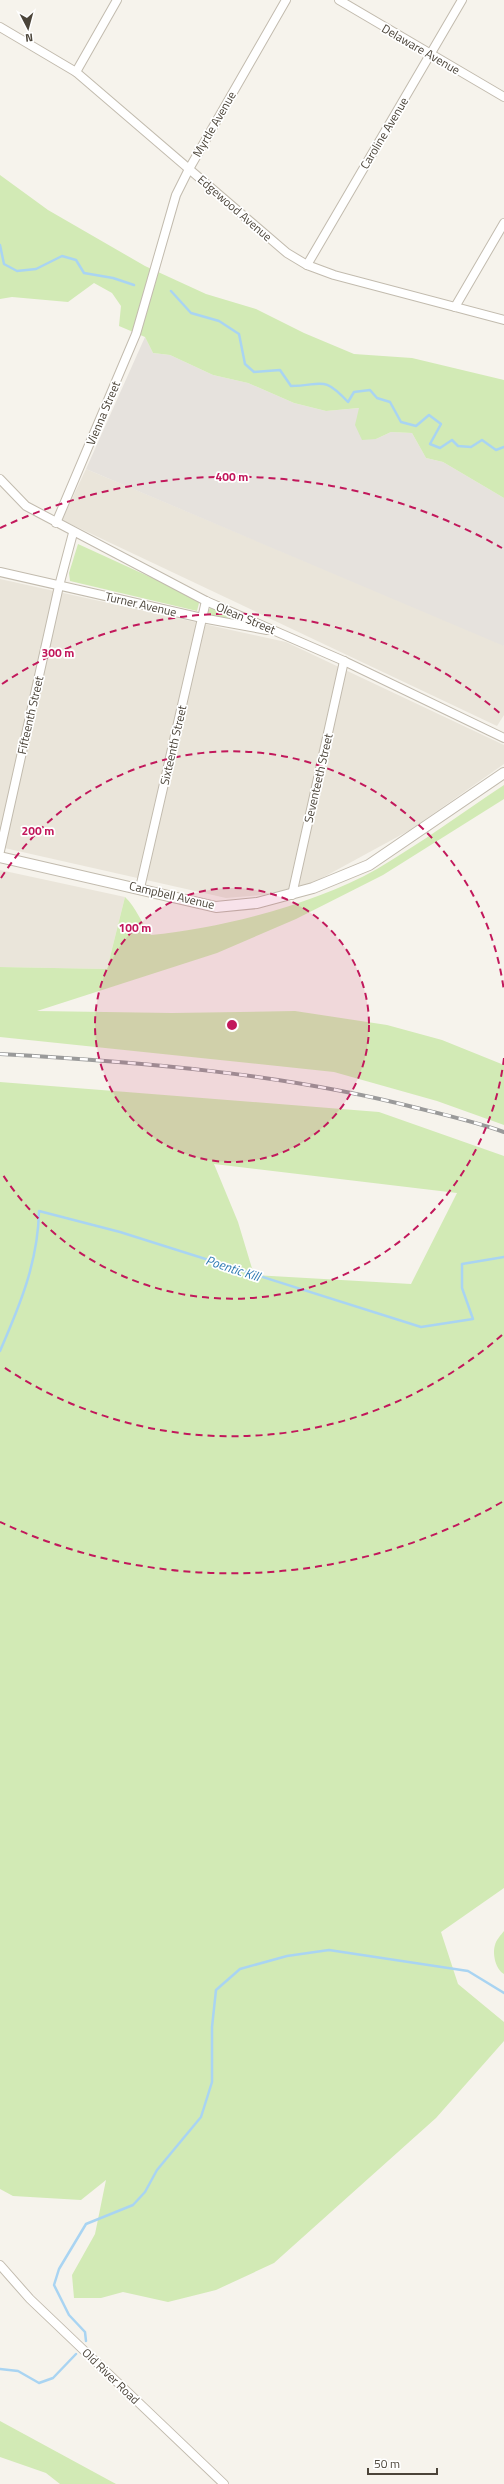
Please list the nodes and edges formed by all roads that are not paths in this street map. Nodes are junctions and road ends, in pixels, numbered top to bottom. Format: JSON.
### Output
{"nodes":[{"id":1,"x":117,"y":0,"type":"edge"},
{"id":2,"x":286,"y":0,"type":"edge"},
{"id":3,"x":338,"y":0,"type":"edge"},
{"id":4,"x":462,"y":0,"type":"edge"},
{"id":5,"x":0,"y":27,"type":"edge"},
{"id":6,"x":431,"y":55,"type":"junction"},
{"id":7,"x":76,"y":72,"type":"junction"},
{"id":8,"x":504,"y":97,"type":"edge"},
{"id":9,"x":189,"y":169,"type":"junction"},
{"id":10,"x":504,"y":223,"type":"edge"},
{"id":11,"x":306,"y":265,"type":"junction"},
{"id":12,"x":147,"y":302,"type":"joint"},
{"id":13,"x":455,"y":307,"type":"junction"},
{"id":14,"x":504,"y":320,"type":"edge"},
{"id":15,"x":0,"y":479,"type":"edge"},
{"id":16,"x":56,"y":522,"type":"junction"},
{"id":17,"x":73,"y":533,"type":"junction"},
{"id":18,"x":0,"y":572,"type":"edge"},
{"id":19,"x":59,"y":586,"type":"junction"},
{"id":20,"x":206,"y":601,"type":"junction"},
{"id":21,"x":202,"y":618,"type":"junction"},
{"id":22,"x":283,"y":633,"type":"junction"},
{"id":23,"x":344,"y":661,"type":"junction"},
{"id":24,"x":504,"y":738,"type":"edge"},
{"id":25,"x":504,"y":773,"type":"edge"},
{"id":26,"x":0,"y":851,"type":"edge"},
{"id":27,"x":0,"y":857,"type":"edge"},
{"id":28,"x":140,"y":888,"type":"junction"},
{"id":29,"x":292,"y":895,"type":"junction"},
{"id":30,"x":0,"y":2265,"type":"edge"},
{"id":31,"x":224,"y":2484,"type":"edge"}],
"edges":[{"from":1,"to":7,"type":"street"},
{"from":2,"to":9,"type":"street","name":"Myrtle Avenue"},
{"from":3,"to":6,"type":"street","name":"Delaware Avenue"},
{"from":4,"to":6,"type":"street","name":"Caroline Avenue"},
{"from":5,"to":7,"type":"street","name":"Edgewood Avenue"},
{"from":6,"to":8,"type":"street","name":"Delaware Avenue"},
{"from":6,"to":11,"type":"street","name":"Caroline Avenue"},
{"from":7,"to":9,"type":"street","name":"Edgewood Avenue"},
{"from":9,"to":11,"type":"street","name":"Edgewood Avenue"},
{"from":9,"to":12,"type":"street","name":"Myrtle Avenue"},
{"from":10,"to":13,"type":"street"},
{"from":11,"to":13,"type":"street","name":"Edgewood Avenue"},
{"from":12,"to":16,"type":"street","name":"Vienna Street"},
{"from":13,"to":14,"type":"street","name":"Edgewood Avenue"},
{"from":15,"to":16,"type":"street","name":"Olean Street"},
{"from":16,"to":17,"type":"street","name":"Olean Street"},
{"from":17,"to":19,"type":"street","name":"Fifteenth Street"},
{"from":17,"to":20,"type":"street","name":"Olean Street"},
{"from":18,"to":19,"type":"street","name":"Turner Avenue"},
{"from":19,"to":21,"type":"street","name":"Turner Avenue"},
{"from":19,"to":26,"type":"street","name":"Fifteenth Street"},
{"from":20,"to":21,"type":"street","name":"Sixteenth Street"},
{"from":20,"to":22,"type":"street","name":"Olean Street"},
{"from":21,"to":22,"type":"street","name":"Turner Avenue"},
{"from":21,"to":28,"type":"street","name":"Sixteenth Street"},
{"from":22,"to":23,"type":"street","name":"Olean Street"},
{"from":23,"to":24,"type":"street","name":"Olean Street"},
{"from":23,"to":29,"type":"street","name":"Seventeeth Street"},
{"from":25,"to":29,"type":"street","name":"Campbell Avenue"},
{"from":27,"to":28,"type":"street","name":"Campbell Avenue"},
{"from":28,"to":29,"type":"street","name":"Campbell Avenue"},
{"from":30,"to":31,"type":"street","name":"Old River Road"}]}
